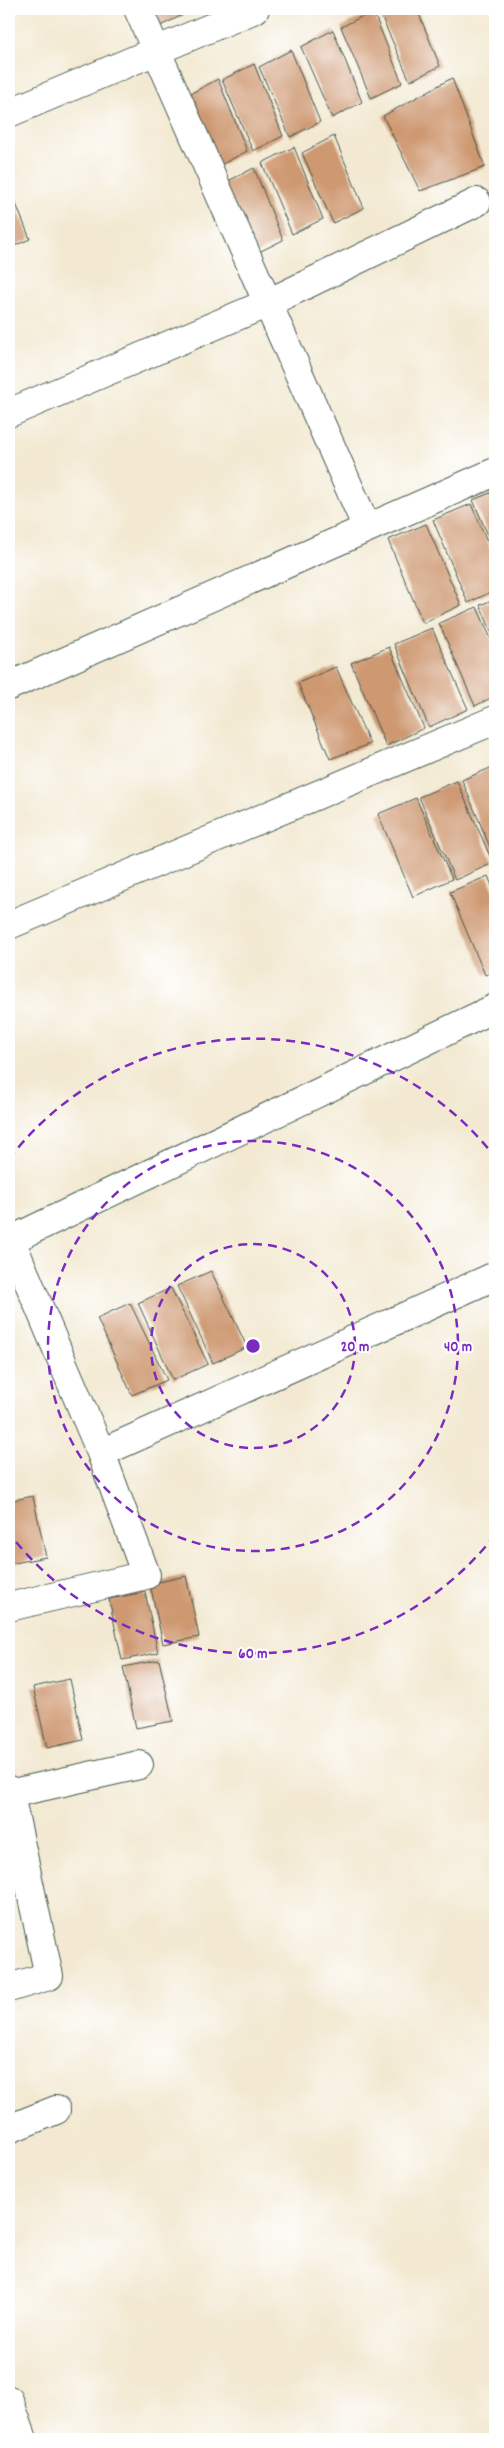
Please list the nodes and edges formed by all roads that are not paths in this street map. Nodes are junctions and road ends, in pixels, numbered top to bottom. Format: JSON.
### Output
{"nodes":[{"id":1,"x":138,"y":9,"type":"edge"},
{"id":2,"x":255,"y":9,"type":"edge"},
{"id":3,"x":156,"y":50,"type":"junction"},
{"id":4,"x":9,"y":113,"type":"edge"},
{"id":5,"x":477,"y":202,"type":"dead end"},
{"id":6,"x":268,"y":303,"type":"junction"},
{"id":7,"x":9,"y":413,"type":"edge"},
{"id":8,"x":495,"y":472,"type":"edge"},
{"id":9,"x":367,"y":528,"type":"junction"},
{"id":10,"x":9,"y":686,"type":"edge"},
{"id":11,"x":495,"y":720,"type":"edge"},
{"id":12,"x":9,"y":925,"type":"edge"},
{"id":13,"x":495,"y":1008,"type":"edge"},
{"id":14,"x":9,"y":1239,"type":"edge"},
{"id":15,"x":495,"y":1276,"type":"edge"},
{"id":16,"x":101,"y":1454,"type":"junction"},
{"id":17,"x":9,"y":1607,"type":"edge"},
{"id":18,"x":139,"y":1765,"type":"dead end"},
{"id":19,"x":9,"y":1793,"type":"edge"},
{"id":20,"x":9,"y":1988,"type":"edge"},
{"id":21,"x":56,"y":2110,"type":"dead end"},
{"id":22,"x":9,"y":2129,"type":"edge"},
{"id":23,"x":9,"y":2400,"type":"edge"},
{"id":24,"x":23,"y":2439,"type":"edge"}],
"edges":[{"from":1,"to":3,"type":"street"},
{"from":2,"to":3,"type":"street"},
{"from":3,"to":4,"type":"street"},
{"from":3,"to":6,"type":"street"},
{"from":5,"to":6,"type":"street"},
{"from":6,"to":7,"type":"street"},
{"from":6,"to":9,"type":"street"},
{"from":8,"to":9,"type":"street"},
{"from":9,"to":10,"type":"street"},
{"from":11,"to":12,"type":"street"},
{"from":13,"to":14,"type":"street"},
{"from":14,"to":16,"type":"street"},
{"from":15,"to":16,"type":"street"},
{"from":16,"to":17,"type":"street"},
{"from":18,"to":19,"type":"street"},
{"from":19,"to":20,"type":"street"},
{"from":21,"to":22,"type":"street"},
{"from":23,"to":24,"type":"street"}]}
